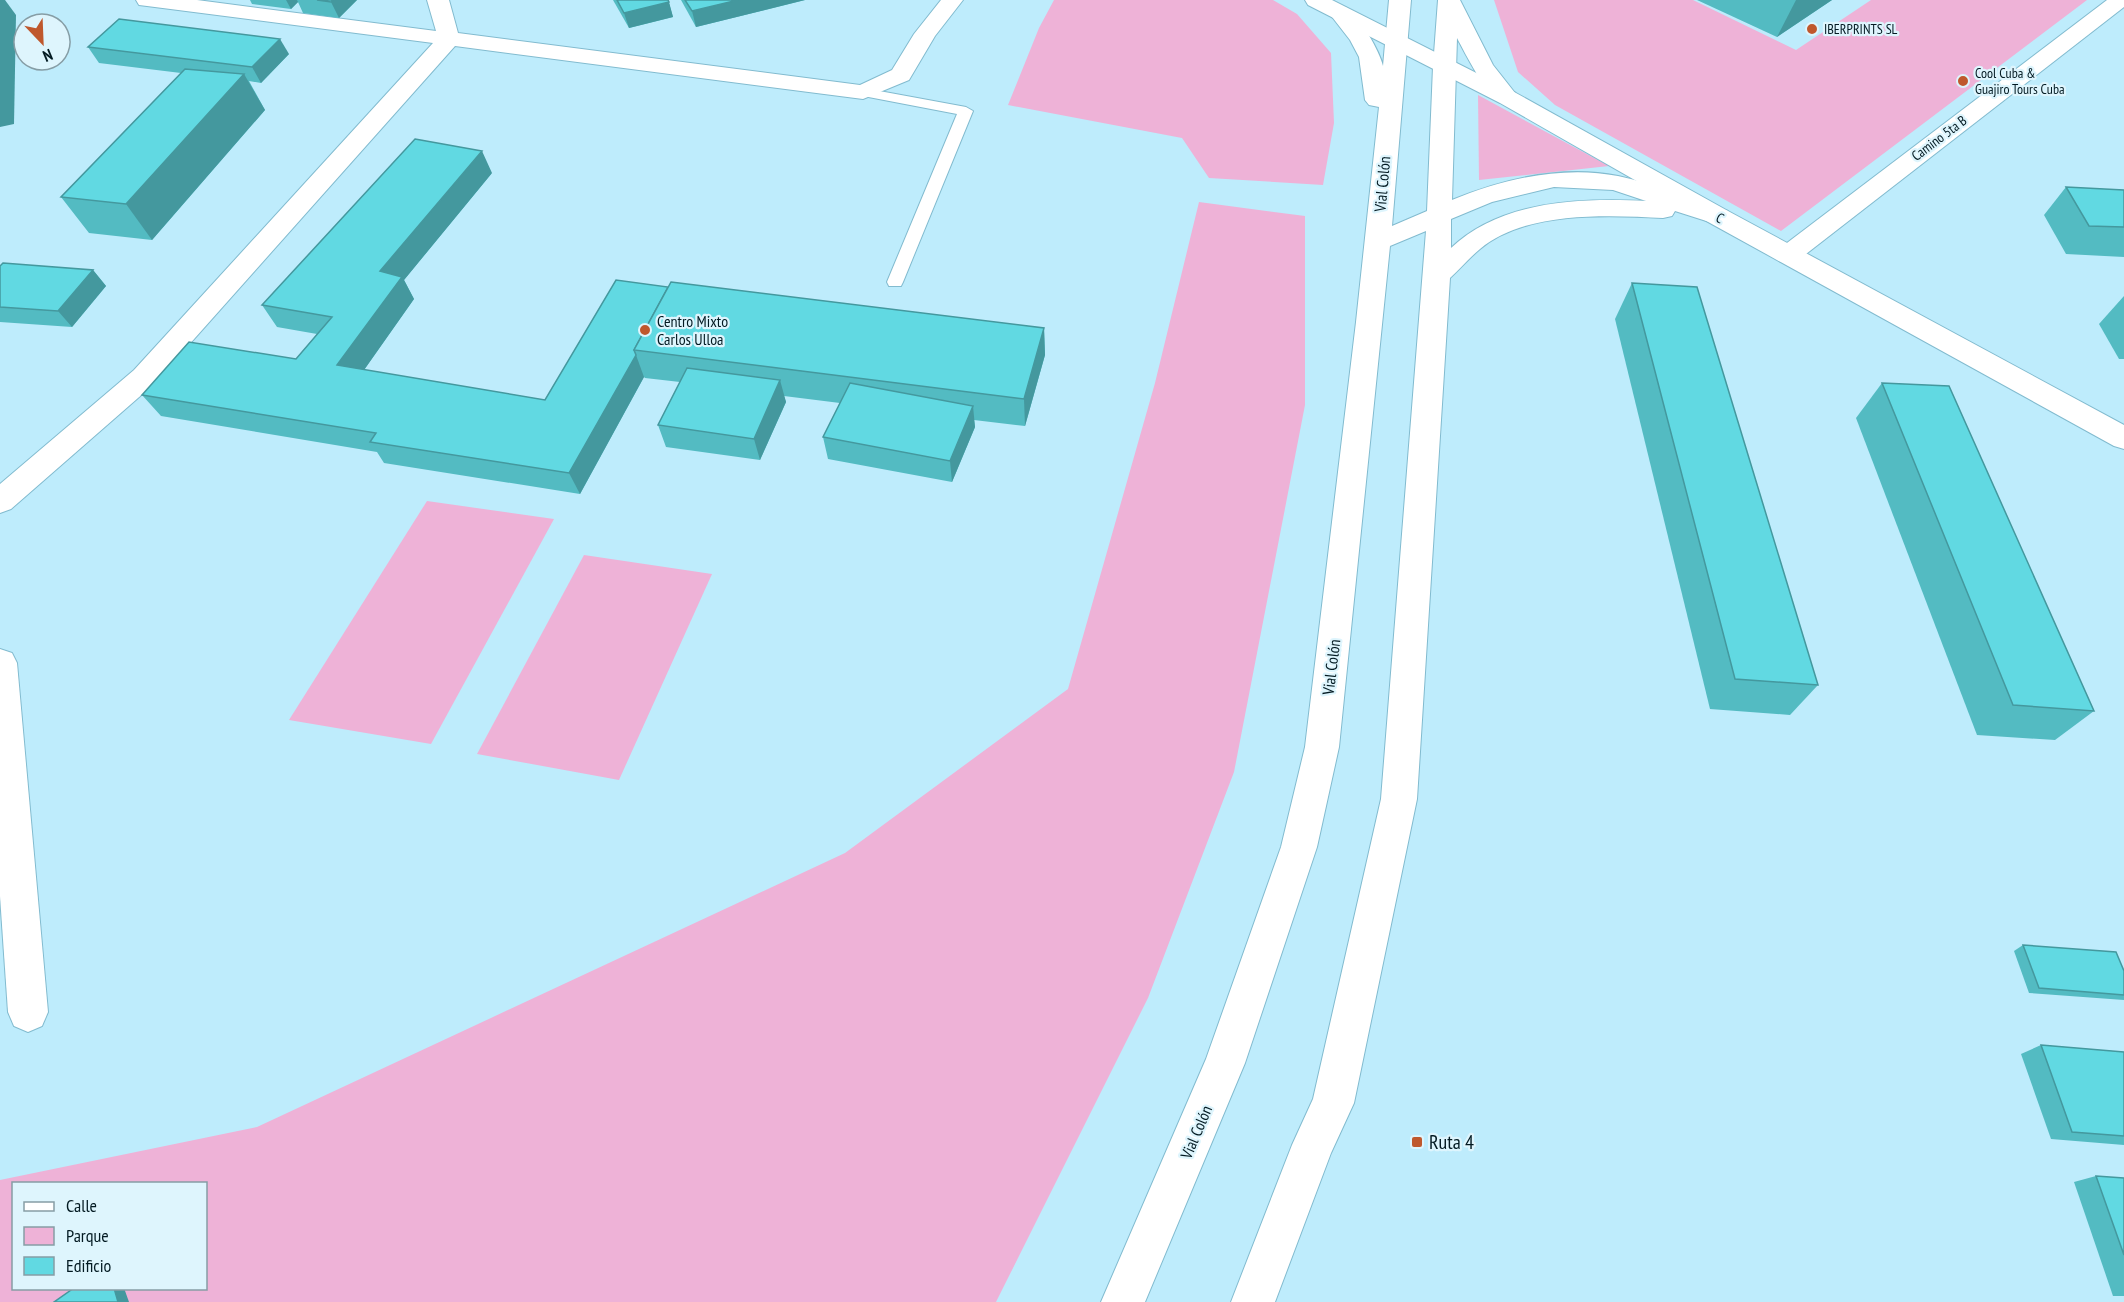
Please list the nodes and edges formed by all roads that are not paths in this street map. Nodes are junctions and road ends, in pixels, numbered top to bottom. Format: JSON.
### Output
{"nodes":[{"id":1,"x":147,"y":0,"type":"edge"},
{"id":2,"x":438,"y":0,"type":"edge"},
{"id":3,"x":952,"y":0,"type":"edge"},
{"id":4,"x":1316,"y":0,"type":"edge"},
{"id":5,"x":1400,"y":0,"type":"edge"},
{"id":6,"x":2120,"y":0,"type":"edge"},
{"id":7,"x":1449,"y":1,"type":"edge"},
{"id":8,"x":1340,"y":13,"type":"junction"},
{"id":9,"x":450,"y":39,"type":"junction"},
{"id":10,"x":1395,"y":40,"type":"junction"},
{"id":11,"x":1444,"y":67,"type":"junction"},
{"id":12,"x":863,"y":93,"type":"junction"},
{"id":13,"x":1508,"y":98,"type":"junction"},
{"id":14,"x":1385,"y":153,"type":"junction"},
{"id":15,"x":1719,"y":217,"type":"junction"},
{"id":16,"x":1438,"y":218,"type":"junction"},
{"id":17,"x":1377,"y":242,"type":"junction"},
{"id":18,"x":1788,"y":255,"type":"junction"},
{"id":19,"x":1437,"y":276,"type":"junction"},
{"id":20,"x":895,"y":282,"type":"dead end"},
{"id":21,"x":2124,"y":438,"type":"edge"},
{"id":22,"x":0,"y":501,"type":"edge"},
{"id":23,"x":0,"y":663,"type":"edge"},
{"id":24,"x":28,"y":1012,"type":"dead end"},
{"id":25,"x":1123,"y":1302,"type":"edge"},
{"id":26,"x":1253,"y":1302,"type":"edge"}],
"edges":[{"from":1,"to":9,"type":"main road"},
{"from":2,"to":9,"type":"main road"},
{"from":3,"to":12,"type":"main road"},
{"from":4,"to":8,"type":"main road","name":"C"},
{"from":5,"to":10,"type":"main road","name":"Vial Colón"},
{"from":6,"to":18,"type":"main road","name":"Camino 5ta B"},
{"from":7,"to":11,"type":"main road"},
{"from":7,"to":13,"type":"main road"},
{"from":8,"to":10,"type":"main road","name":"C"},
{"from":8,"to":14,"type":"main road"},
{"from":9,"to":12,"type":"main road"},
{"from":9,"to":22,"type":"main road"},
{"from":10,"to":11,"type":"main road","name":"C"},
{"from":10,"to":14,"type":"main road","name":"Vial Colón"},
{"from":11,"to":13,"type":"main road","name":"C"},
{"from":11,"to":16,"type":"main road"},
{"from":12,"to":20,"type":"lane"},
{"from":13,"to":15,"type":"main road","name":"C"},
{"from":14,"to":17,"type":"main road","name":"Vial Colón"},
{"from":15,"to":16,"type":"main road"},
{"from":15,"to":18,"type":"main road","name":"C"},
{"from":15,"to":19,"type":"main road"},
{"from":16,"to":17,"type":"main road"},
{"from":16,"to":19,"type":"main road"},
{"from":17,"to":25,"type":"main road","name":"Vial Colón"},
{"from":18,"to":21,"type":"main road","name":"C"},
{"from":19,"to":26,"type":"main road"},
{"from":23,"to":24,"type":"main road"}]}
